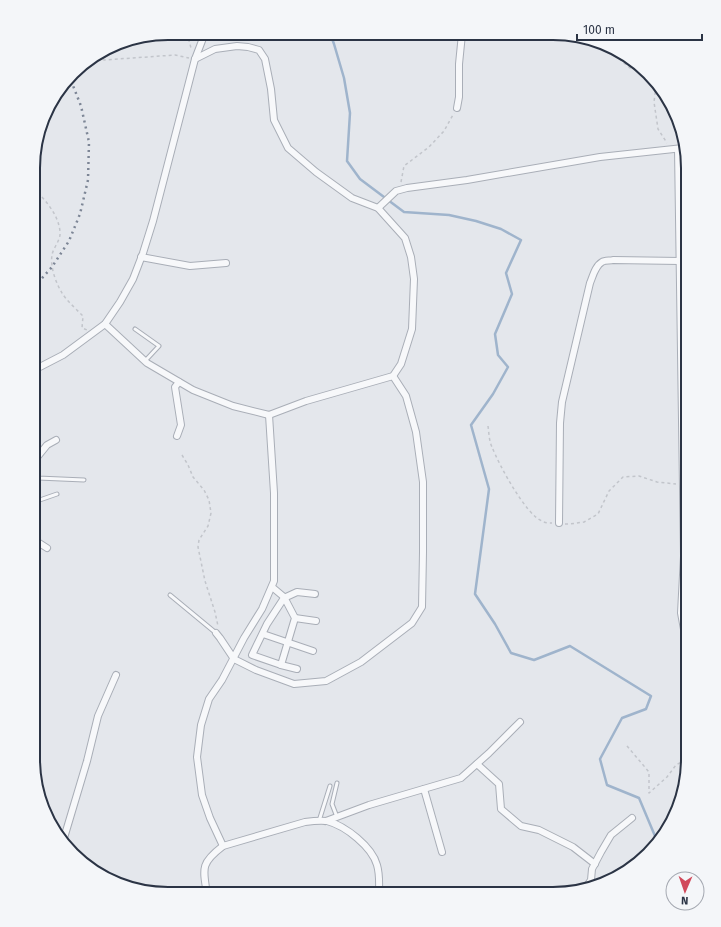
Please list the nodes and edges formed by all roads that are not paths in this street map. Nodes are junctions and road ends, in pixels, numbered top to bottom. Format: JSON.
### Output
{"nodes":[{"id":1,"x":202,"y":40,"type":"edge"},
{"id":2,"x":461,"y":40,"type":"edge"},
{"id":3,"x":195,"y":60,"type":"junction"},
{"id":4,"x":457,"y":108,"type":"road end"},
{"id":5,"x":679,"y":148,"type":"edge"},
{"id":6,"x":681,"y":165,"type":"edge"},
{"id":7,"x":378,"y":208,"type":"junction"},
{"id":8,"x":141,"y":257,"type":"junction"},
{"id":9,"x":680,"y":261,"type":"junction"},
{"id":10,"x":226,"y":263,"type":"dead end"},
{"id":11,"x":680,"y":286,"type":"joint"},
{"id":12,"x":105,"y":324,"type":"junction"},
{"id":13,"x":134,"y":329,"type":"dead end"},
{"id":14,"x":681,"y":352,"type":"edge"},
{"id":15,"x":145,"y":361,"type":"junction"},
{"id":16,"x":40,"y":367,"type":"edge"},
{"id":17,"x":393,"y":376,"type":"junction"},
{"id":18,"x":179,"y":382,"type":"junction"},
{"id":19,"x":269,"y":415,"type":"junction"},
{"id":20,"x":177,"y":436,"type":"dead end"},
{"id":21,"x":56,"y":440,"type":"dead end"},
{"id":22,"x":40,"y":454,"type":"edge"},
{"id":23,"x":40,"y":478,"type":"edge"},
{"id":24,"x":84,"y":480,"type":"dead end"},
{"id":25,"x":57,"y":494,"type":"dead end"},
{"id":26,"x":40,"y":500,"type":"edge"},
{"id":27,"x":559,"y":523,"type":"road end"},
{"id":28,"x":40,"y":544,"type":"edge"},
{"id":29,"x":47,"y":548,"type":"dead end"},
{"id":30,"x":272,"y":587,"type":"junction"},
{"id":31,"x":315,"y":594,"type":"dead end"},
{"id":32,"x":170,"y":595,"type":"dead end"},
{"id":33,"x":284,"y":598,"type":"junction"},
{"id":34,"x":295,"y":618,"type":"junction"},
{"id":35,"x":316,"y":621,"type":"dead end"},
{"id":36,"x":216,"y":633,"type":"joint"},
{"id":37,"x":262,"y":634,"type":"junction"},
{"id":38,"x":288,"y":642,"type":"junction"},
{"id":39,"x":314,"y":651,"type":"dead end"},
{"id":40,"x":234,"y":659,"type":"junction"},
{"id":41,"x":281,"y":665,"type":"junction"},
{"id":42,"x":297,"y":669,"type":"dead end"},
{"id":43,"x":116,"y":675,"type":"dead end"},
{"id":44,"x":520,"y":722,"type":"dead end"},
{"id":45,"x":477,"y":764,"type":"junction"},
{"id":46,"x":337,"y":783,"type":"dead end"},
{"id":47,"x":330,"y":786,"type":"dead end"},
{"id":48,"x":424,"y":789,"type":"junction"},
{"id":49,"x":337,"y":817,"type":"junction"},
{"id":50,"x":632,"y":818,"type":"dead end"},
{"id":51,"x":323,"y":821,"type":"junction"},
{"id":52,"x":65,"y":835,"type":"edge"},
{"id":53,"x":223,"y":846,"type":"junction"},
{"id":54,"x":442,"y":852,"type":"dead end"},
{"id":55,"x":595,"y":864,"type":"junction"},
{"id":56,"x":590,"y":881,"type":"edge"},
{"id":57,"x":206,"y":887,"type":"edge"},
{"id":58,"x":380,"y":887,"type":"edge"}],
"edges":[{"from":1,"to":3,"type":"street"},
{"from":2,"to":4,"type":"street"},
{"from":3,"to":7,"type":"street"},
{"from":3,"to":8,"type":"street"},
{"from":5,"to":7,"type":"street"},
{"from":6,"to":9,"type":"street"},
{"from":7,"to":17,"type":"street"},
{"from":8,"to":10,"type":"street"},
{"from":8,"to":12,"type":"street"},
{"from":9,"to":11,"type":"street"},
{"from":9,"to":27,"type":"street"},
{"from":11,"to":14,"type":"street"},
{"from":12,"to":15,"type":"street"},
{"from":12,"to":16,"type":"street"},
{"from":13,"to":15,"type":"lane"},
{"from":15,"to":18,"type":"street"},
{"from":17,"to":19,"type":"street"},
{"from":17,"to":40,"type":"street"},
{"from":18,"to":19,"type":"street"},
{"from":18,"to":20,"type":"street"},
{"from":19,"to":30,"type":"street"},
{"from":21,"to":22,"type":"street"},
{"from":23,"to":24,"type":"lane"},
{"from":25,"to":26,"type":"lane"},
{"from":28,"to":29,"type":"street"},
{"from":30,"to":33,"type":"street"},
{"from":30,"to":40,"type":"street"},
{"from":31,"to":33,"type":"street"},
{"from":32,"to":36,"type":"lane"},
{"from":33,"to":34,"type":"street"},
{"from":33,"to":37,"type":"street"},
{"from":34,"to":35,"type":"street"},
{"from":34,"to":38,"type":"street"},
{"from":36,"to":40,"type":"street"},
{"from":37,"to":38,"type":"street"},
{"from":37,"to":41,"type":"street"},
{"from":38,"to":39,"type":"street"},
{"from":38,"to":41,"type":"street"},
{"from":40,"to":53,"type":"street"},
{"from":41,"to":42,"type":"street"},
{"from":43,"to":52,"type":"street"},
{"from":44,"to":45,"type":"street"},
{"from":45,"to":48,"type":"street"},
{"from":45,"to":55,"type":"street"},
{"from":46,"to":49,"type":"lane"},
{"from":47,"to":51,"type":"lane"},
{"from":48,"to":49,"type":"street"},
{"from":48,"to":54,"type":"street"},
{"from":49,"to":51,"type":"street"},
{"from":50,"to":55,"type":"street"},
{"from":51,"to":53,"type":"street"},
{"from":51,"to":58,"type":"street"},
{"from":53,"to":57,"type":"street"},
{"from":55,"to":56,"type":"street"}]}
